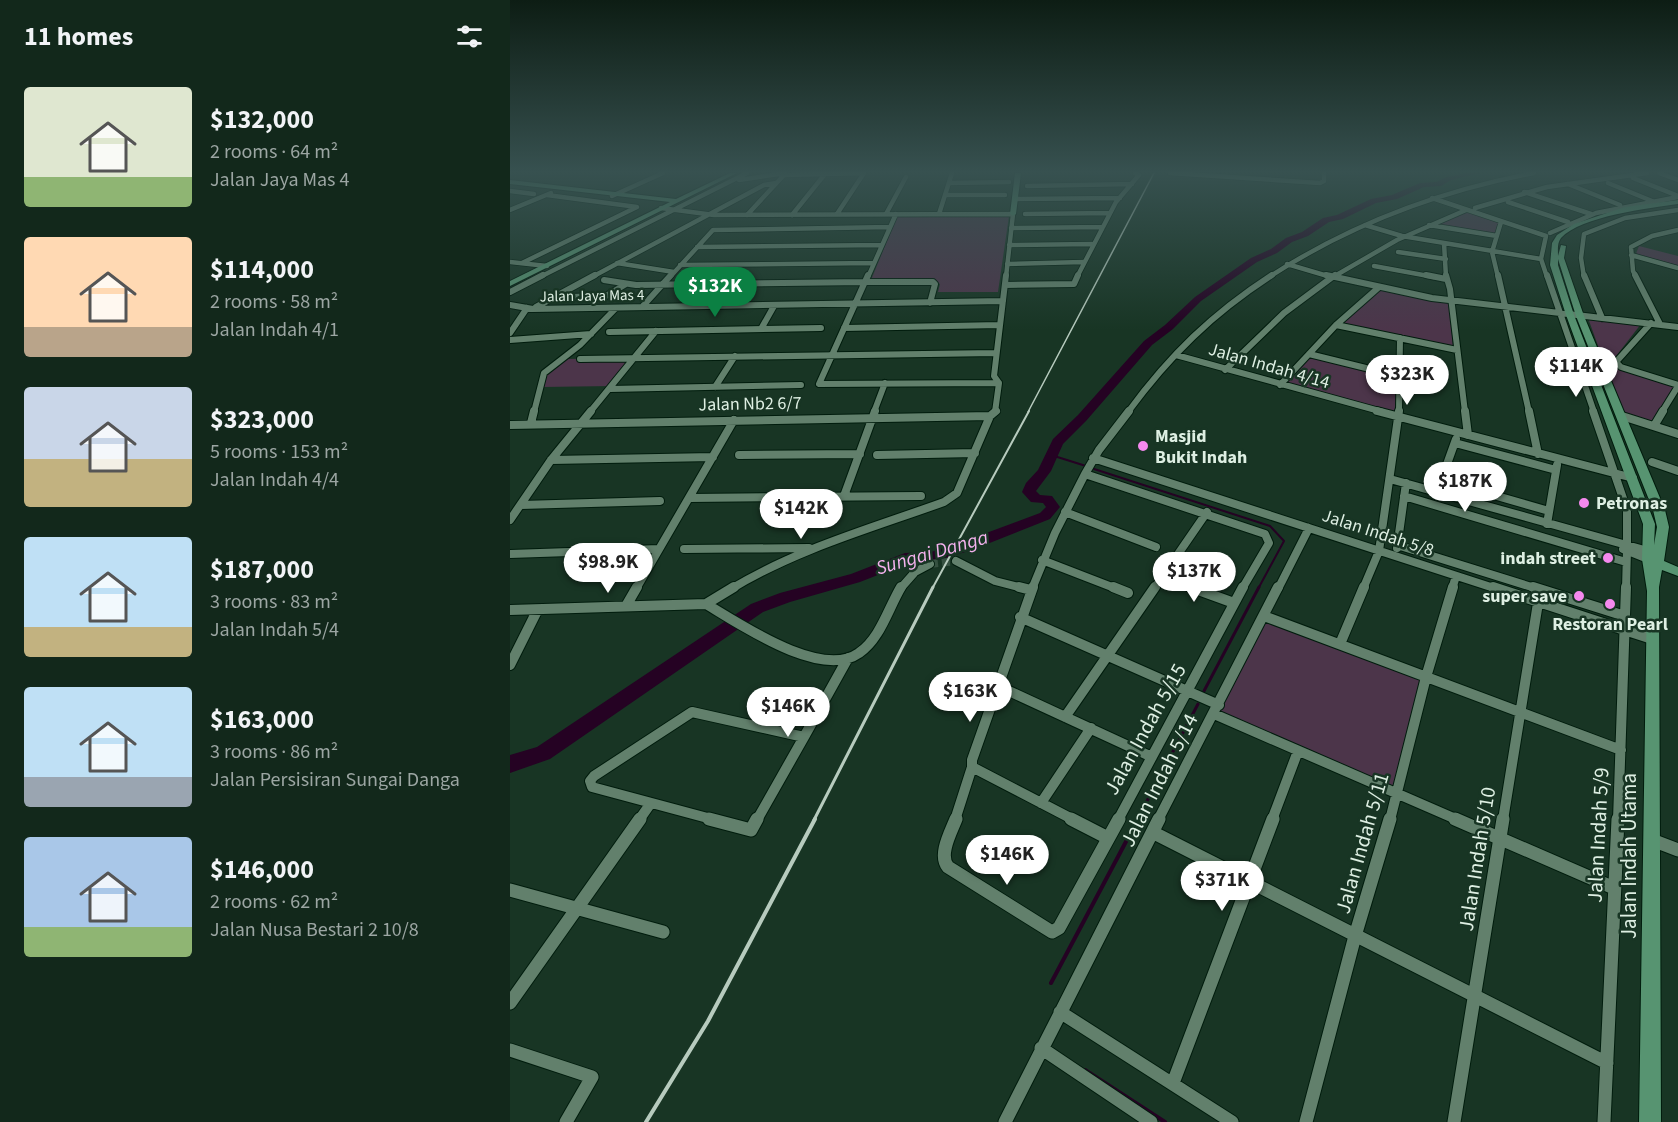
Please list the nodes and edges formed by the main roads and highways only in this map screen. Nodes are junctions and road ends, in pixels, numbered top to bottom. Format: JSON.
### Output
{"nodes":[{"id":1,"x":628,"y":225,"type":"edge"},
{"id":2,"x":1575,"y":225,"type":"edge"},
{"id":3,"x":1589,"y":225,"type":"edge"},
{"id":4,"x":510,"y":284,"type":"edge"},
{"id":5,"x":1570,"y":315,"type":"junction"},
{"id":6,"x":1654,"y":558,"type":"junction"},
{"id":7,"x":1678,"y":564,"type":"edge"},
{"id":8,"x":1678,"y":572,"type":"edge"},
{"id":9,"x":1650,"y":1122,"type":"edge"}],
"edges":[{"from":1,"to":4,"type":"main road"},
{"from":2,"to":5,"type":"main road"},
{"from":3,"to":5,"type":"main road"},
{"from":5,"to":6,"type":"main road"},
{"from":5,"to":6,"type":"main road"},
{"from":6,"to":7,"type":"main road"},
{"from":6,"to":8,"type":"main road"},
{"from":6,"to":9,"type":"main road","name":"Jalan Indah Utama"}]}
